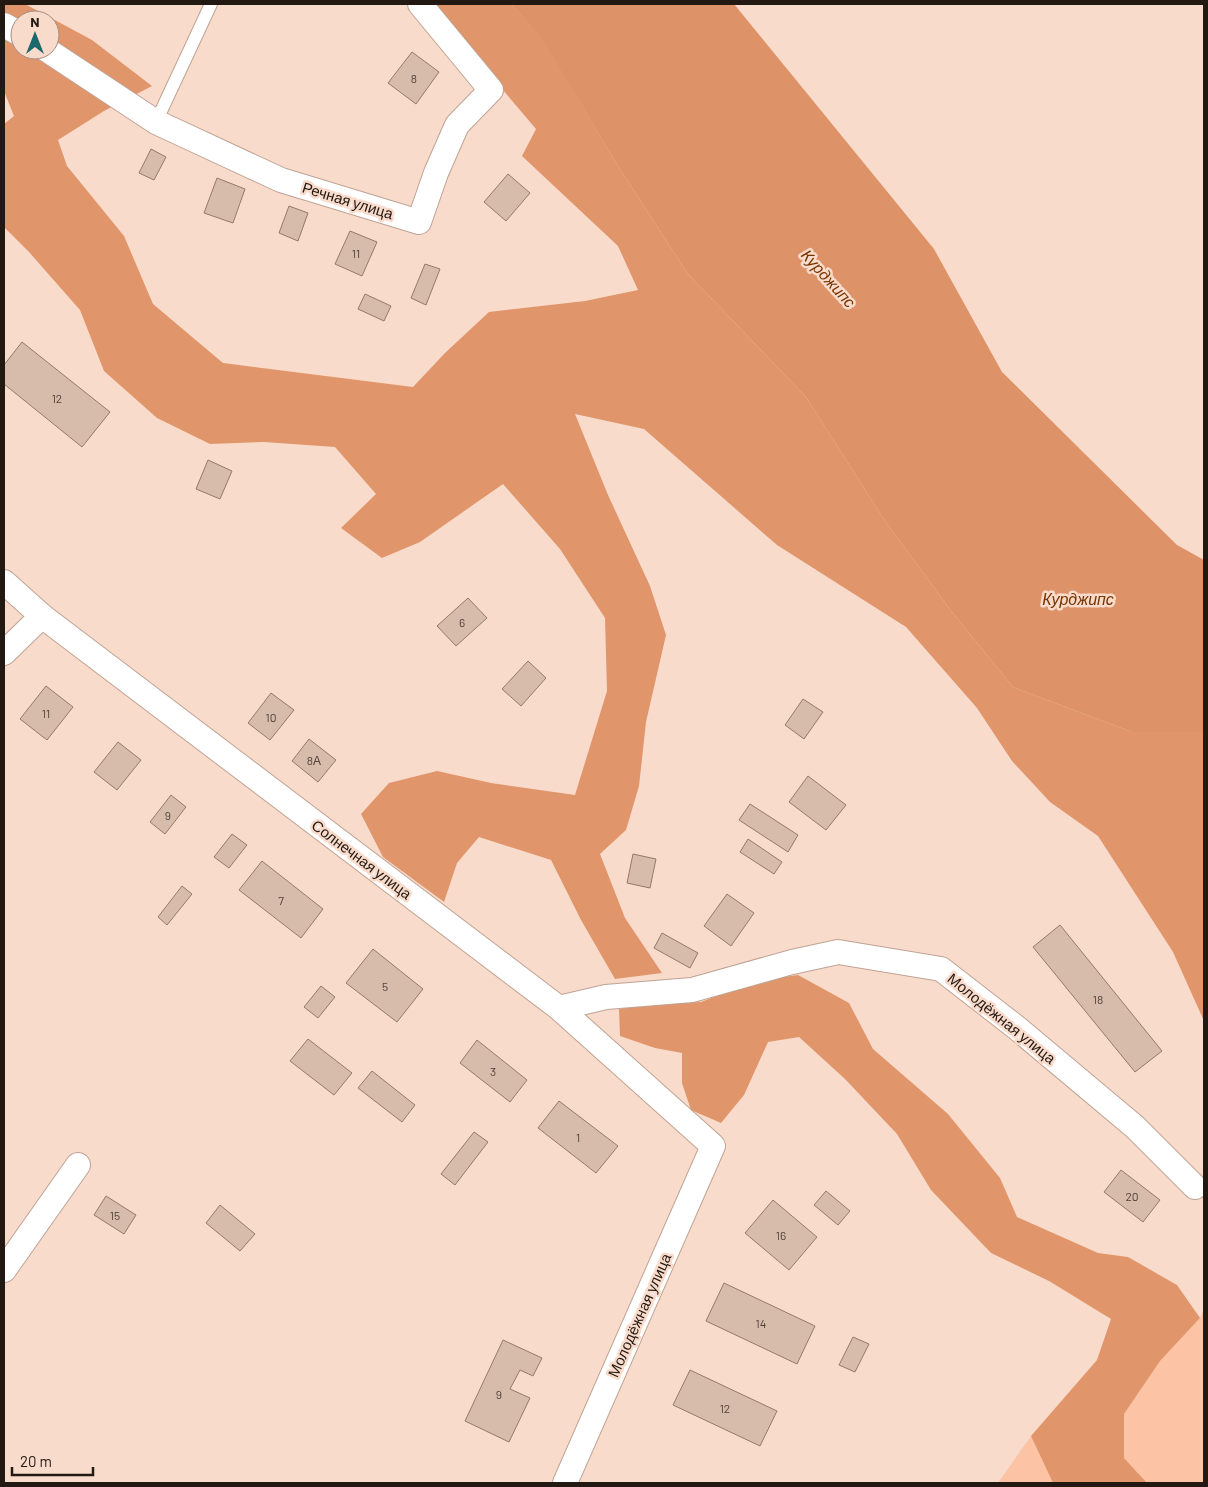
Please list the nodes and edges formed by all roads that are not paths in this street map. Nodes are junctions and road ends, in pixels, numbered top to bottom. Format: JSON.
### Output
{"nodes":[{"id":1,"x":211,"y":4,"type":"edge"},
{"id":2,"x":420,"y":4,"type":"edge"},
{"id":3,"x":60,"y":59,"type":"edge"},
{"id":4,"x":156,"y":122,"type":"junction"},
{"id":5,"x":4,"y":582,"type":"edge"},
{"id":6,"x":42,"y":616,"type":"junction"},
{"id":7,"x":4,"y":653,"type":"edge"},
{"id":8,"x":559,"y":1008,"type":"junction"},
{"id":9,"x":713,"y":1146,"type":"joint"},
{"id":10,"x":78,"y":1165,"type":"dead end"},
{"id":11,"x":1195,"y":1187,"type":"dead end"},
{"id":12,"x":4,"y":1270,"type":"edge"},
{"id":13,"x":565,"y":1483,"type":"edge"}],
"edges":[{"from":1,"to":4,"type":"lane"},
{"from":2,"to":4,"type":"street","name":"Речная улица"},
{"from":3,"to":4,"type":"street","name":"Речная улица"},
{"from":5,"to":6,"type":"street","name":"Солнечная улица"},
{"from":6,"to":7,"type":"street"},
{"from":6,"to":8,"type":"street","name":"Солнечная улица"},
{"from":8,"to":9,"type":"street","name":"Солнечная улица"},
{"from":8,"to":11,"type":"street","name":"Молодёжная улица"},
{"from":9,"to":13,"type":"street","name":"Молодёжная улица"},
{"from":10,"to":12,"type":"street"}]}
